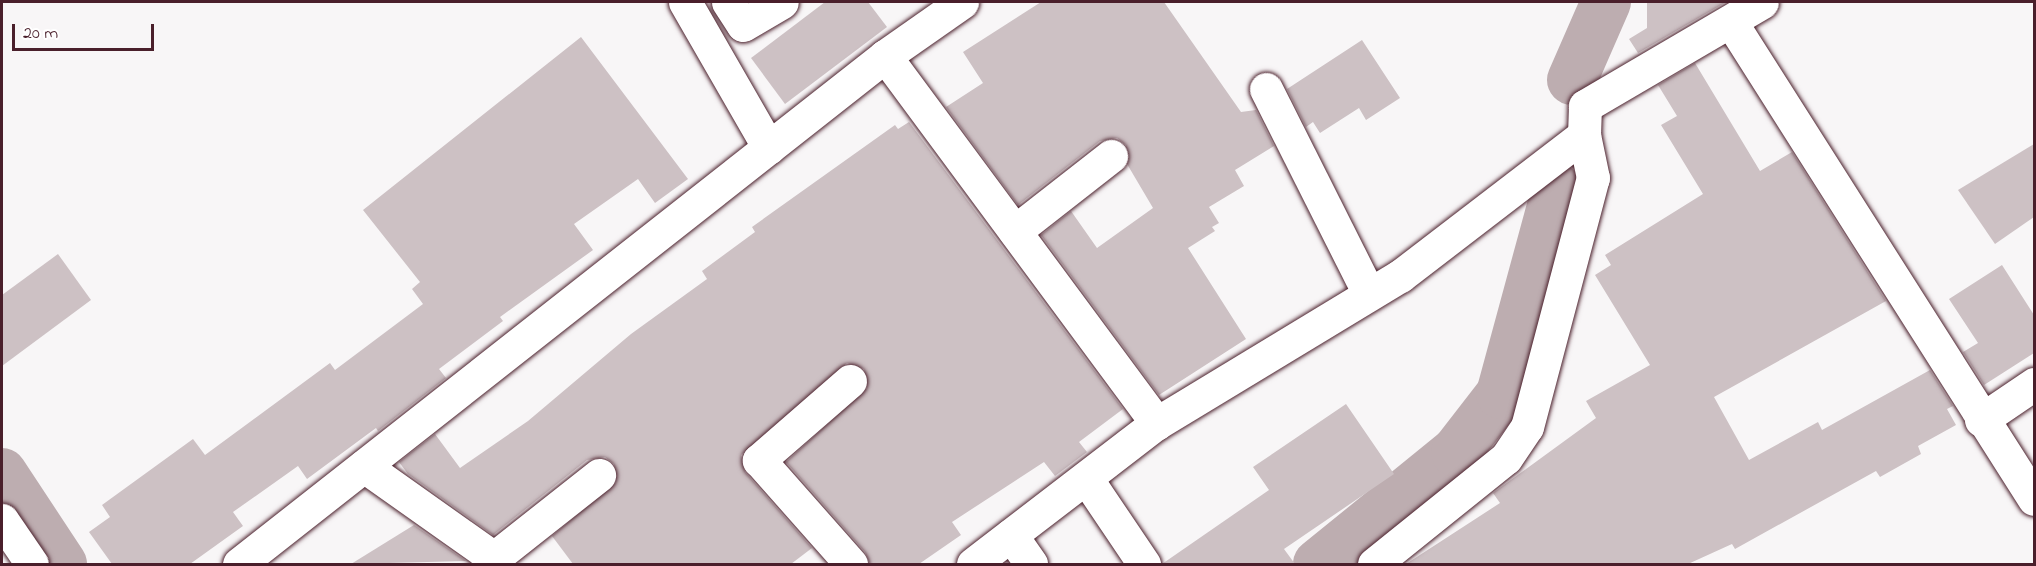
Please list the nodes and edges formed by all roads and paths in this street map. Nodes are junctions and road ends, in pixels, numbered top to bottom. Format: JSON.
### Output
{"nodes":[{"id":1,"x":686,"y":2,"type":"edge"},
{"id":2,"x":728,"y":2,"type":"edge"},
{"id":3,"x":782,"y":2,"type":"edge"},
{"id":4,"x":962,"y":2,"type":"edge"},
{"id":5,"x":1762,"y":2,"type":"edge"},
{"id":6,"x":1731,"y":22,"type":"junction"},
{"id":7,"x":885,"y":56,"type":"junction"},
{"id":8,"x":1266,"y":89,"type":"dead end"},
{"id":9,"x":1584,"y":135,"type":"junction"},
{"id":10,"x":769,"y":148,"type":"junction"},
{"id":11,"x":1112,"y":156,"type":"dead end"},
{"id":12,"x":1014,"y":231,"type":"junction"},
{"id":13,"x":1369,"y":294,"type":"junction"},
{"id":14,"x":850,"y":381,"type":"dead end"},
{"id":15,"x":2034,"y":384,"type":"edge"},
{"id":16,"x":1981,"y":420,"type":"junction"},
{"id":17,"x":1157,"y":423,"type":"junction"},
{"id":18,"x":364,"y":466,"type":"junction"},
{"id":19,"x":600,"y":475,"type":"dead end"},
{"id":20,"x":1086,"y":478,"type":"junction"},
{"id":21,"x":2034,"y":500,"type":"edge"},
{"id":22,"x":2,"y":520,"type":"edge"},
{"id":23,"x":1011,"y":535,"type":"junction"},
{"id":24,"x":32,"y":564,"type":"edge"},
{"id":25,"x":239,"y":564,"type":"edge"},
{"id":26,"x":851,"y":564,"type":"edge"},
{"id":27,"x":973,"y":564,"type":"edge"},
{"id":28,"x":1031,"y":564,"type":"edge"},
{"id":29,"x":1144,"y":564,"type":"edge"},
{"id":30,"x":1374,"y":564,"type":"edge"}],
"edges":[{"from":1,"to":10,"type":"street"},
{"from":2,"to":3,"type":"street"},
{"from":4,"to":7,"type":"street"},
{"from":5,"to":6,"type":"street"},
{"from":6,"to":9,"type":"street"},
{"from":6,"to":16,"type":"street"},
{"from":7,"to":10,"type":"street"},
{"from":7,"to":12,"type":"street"},
{"from":8,"to":13,"type":"street"},
{"from":9,"to":13,"type":"street"},
{"from":9,"to":30,"type":"street"},
{"from":10,"to":18,"type":"street"},
{"from":11,"to":12,"type":"street"},
{"from":12,"to":17,"type":"street"},
{"from":13,"to":17,"type":"street"},
{"from":14,"to":26,"type":"street"},
{"from":15,"to":16,"type":"street"},
{"from":16,"to":21,"type":"street"},
{"from":17,"to":20,"type":"street"},
{"from":18,"to":19,"type":"street"},
{"from":18,"to":25,"type":"street"},
{"from":20,"to":23,"type":"street"},
{"from":20,"to":29,"type":"street"},
{"from":22,"to":24,"type":"street"},
{"from":23,"to":27,"type":"street"},
{"from":23,"to":28,"type":"street"}]}
